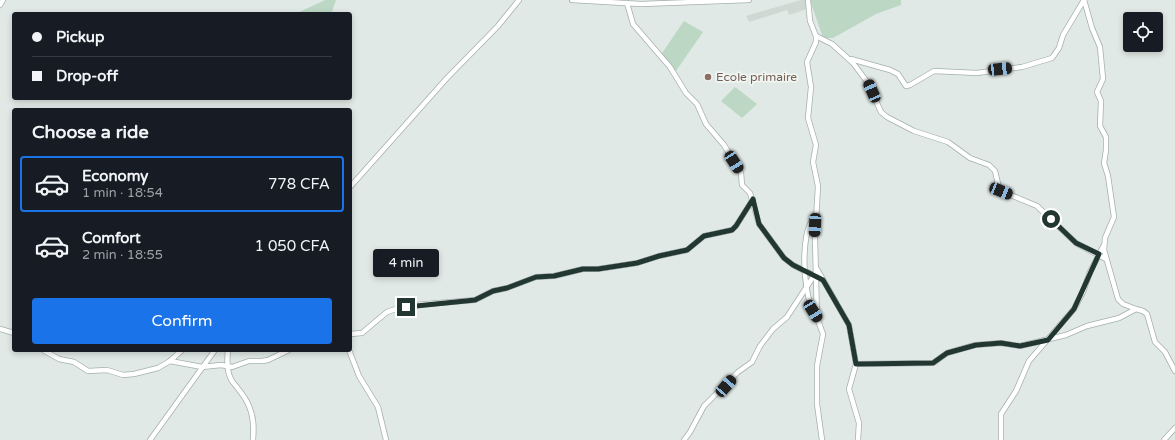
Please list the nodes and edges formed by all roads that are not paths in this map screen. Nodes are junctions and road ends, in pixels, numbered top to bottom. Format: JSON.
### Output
{"nodes":[{"id":1,"x":3,"y":0,"type":"edge"},
{"id":2,"x":519,"y":0,"type":"edge"},
{"id":3,"x":572,"y":0,"type":"edge"},
{"id":4,"x":749,"y":0,"type":"edge"},
{"id":5,"x":808,"y":0,"type":"edge"},
{"id":6,"x":1084,"y":0,"type":"edge"},
{"id":7,"x":628,"y":3,"type":"junction"},
{"id":8,"x":0,"y":5,"type":"edge"},
{"id":9,"x":816,"y":36,"type":"junction"},
{"id":10,"x":849,"y":59,"type":"junction"},
{"id":11,"x":352,"y":186,"type":"edge"},
{"id":12,"x":753,"y":199,"type":"junction"},
{"id":13,"x":816,"y":212,"type":"junction"},
{"id":14,"x":1104,"y":244,"type":"junction"},
{"id":15,"x":1099,"y":254,"type":"junction"},
{"id":16,"x":1106,"y":259,"type":"junction"},
{"id":17,"x":816,"y":267,"type":"junction"},
{"id":18,"x":806,"y":272,"type":"junction"},
{"id":19,"x":816,"y":275,"type":"junction"},
{"id":20,"x":823,"y":280,"type":"junction"},
{"id":21,"x":807,"y":286,"type":"junction"},
{"id":22,"x":1136,"y":309,"type":"junction"},
{"id":23,"x":817,"y":318,"type":"junction"},
{"id":24,"x":0,"y":329,"type":"edge"},
{"id":25,"x":12,"y":332,"type":"edge"},
{"id":26,"x":352,"y":334,"type":"edge"},
{"id":27,"x":1048,"y":340,"type":"junction"},
{"id":28,"x":47,"y":352,"type":"edge"},
{"id":29,"x":180,"y":352,"type":"edge"},
{"id":30,"x":213,"y":352,"type":"edge"},
{"id":31,"x":228,"y":352,"type":"edge"},
{"id":32,"x":285,"y":352,"type":"edge"},
{"id":33,"x":350,"y":352,"type":"edge"},
{"id":34,"x":170,"y":361,"type":"junction"},
{"id":35,"x":856,"y":364,"type":"junction"},
{"id":36,"x":229,"y":366,"type":"junction"},
{"id":37,"x":202,"y":367,"type":"junction"},
{"id":38,"x":1175,"y":371,"type":"edge"},
{"id":39,"x":1175,"y":428,"type":"edge"},
{"id":40,"x":150,"y":440,"type":"edge"},
{"id":41,"x":253,"y":440,"type":"edge"},
{"id":42,"x":386,"y":440,"type":"edge"},
{"id":43,"x":684,"y":440,"type":"edge"},
{"id":44,"x":822,"y":440,"type":"edge"},
{"id":45,"x":858,"y":440,"type":"edge"},
{"id":46,"x":1001,"y":440,"type":"edge"},
{"id":47,"x":1164,"y":440,"type":"edge"}],
"edges":[{"from":1,"to":8,"type":"street"},
{"from":2,"to":11,"type":"street"},
{"from":3,"to":7,"type":"street"},
{"from":4,"to":7,"type":"street"},
{"from":5,"to":9,"type":"street"},
{"from":6,"to":10,"type":"street"},
{"from":6,"to":14,"type":"street"},
{"from":7,"to":12,"type":"street"},
{"from":9,"to":10,"type":"street"},
{"from":9,"to":13,"type":"street"},
{"from":10,"to":15,"type":"street"},
{"from":12,"to":18,"type":"street"},
{"from":12,"to":26,"type":"street"},
{"from":13,"to":17,"type":"street"},
{"from":13,"to":18,"type":"street"},
{"from":14,"to":15,"type":"street"},
{"from":14,"to":16,"type":"street"},
{"from":15,"to":16,"type":"street"},
{"from":15,"to":27,"type":"street"},
{"from":16,"to":22,"type":"street"},
{"from":17,"to":19,"type":"street"},
{"from":17,"to":20,"type":"street"},
{"from":18,"to":19,"type":"street"},
{"from":18,"to":21,"type":"street"},
{"from":19,"to":20,"type":"street"},
{"from":19,"to":21,"type":"street"},
{"from":19,"to":23,"type":"street"},
{"from":20,"to":35,"type":"street"},
{"from":21,"to":23,"type":"street"},
{"from":21,"to":43,"type":"street"},
{"from":22,"to":27,"type":"street"},
{"from":22,"to":38,"type":"street"},
{"from":23,"to":44,"type":"street"},
{"from":24,"to":25,"type":"street"},
{"from":27,"to":35,"type":"street"},
{"from":27,"to":46,"type":"street"},
{"from":28,"to":34,"type":"street"},
{"from":29,"to":34,"type":"street"},
{"from":30,"to":37,"type":"street"},
{"from":31,"to":36,"type":"street"},
{"from":32,"to":36,"type":"street"},
{"from":33,"to":42,"type":"street"},
{"from":34,"to":37,"type":"street"},
{"from":35,"to":45,"type":"street"},
{"from":36,"to":37,"type":"street"},
{"from":36,"to":41,"type":"street"},
{"from":37,"to":40,"type":"street"},
{"from":39,"to":47,"type":"street"}]}
